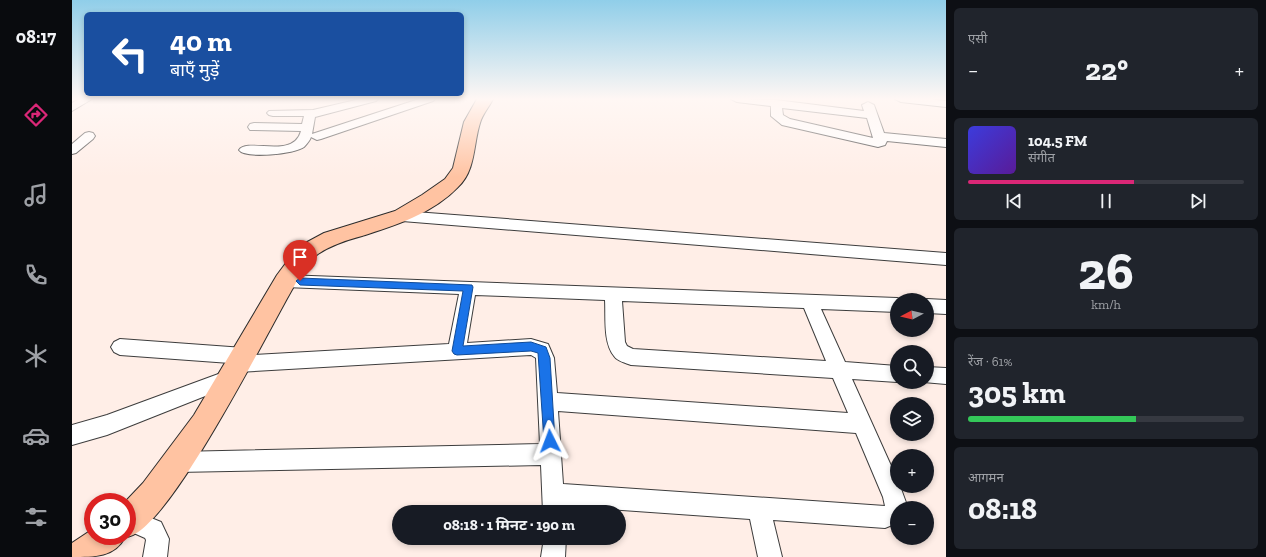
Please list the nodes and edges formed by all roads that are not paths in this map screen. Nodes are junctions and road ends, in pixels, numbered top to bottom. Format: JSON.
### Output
{"nodes":[{"id":1,"x":307,"y":125,"type":"edge"},
{"id":2,"x":350,"y":125,"type":"edge"},
{"id":3,"x":471,"y":125,"type":"edge"},
{"id":4,"x":798,"y":125,"type":"edge"},
{"id":5,"x":875,"y":125,"type":"edge"},
{"id":6,"x":254,"y":127,"type":"dead end"},
{"id":7,"x":307,"y":128,"type":"junction"},
{"id":8,"x":72,"y":134,"type":"edge"},
{"id":9,"x":317,"y":136,"type":"dead end"},
{"id":10,"x":878,"y":136,"type":"junction"},
{"id":11,"x":946,"y":144,"type":"edge"},
{"id":12,"x":72,"y":150,"type":"edge"},
{"id":13,"x":245,"y":150,"type":"dead end"},
{"id":14,"x":402,"y":216,"type":"junction"},
{"id":15,"x":946,"y":259,"type":"edge"},
{"id":16,"x":285,"y":281,"type":"junction"},
{"id":17,"x":468,"y":287,"type":"junction"},
{"id":18,"x":613,"y":293,"type":"junction"},
{"id":19,"x":809,"y":301,"type":"junction"},
{"id":20,"x":890,"y":305,"type":"edge"},
{"id":21,"x":934,"y":306,"type":"edge"},
{"id":22,"x":946,"y":307,"type":"edge"},
{"id":23,"x":120,"y":347,"type":"dead end"},
{"id":24,"x":457,"y":351,"type":"junction"},
{"id":25,"x":238,"y":366,"type":"junction"},
{"id":26,"x":839,"y":372,"type":"junction"},
{"id":27,"x":890,"y":374,"type":"edge"},
{"id":28,"x":934,"y":375,"type":"edge"},
{"id":29,"x":946,"y":376,"type":"edge"},
{"id":30,"x":547,"y":401,"type":"junction"},
{"id":31,"x":862,"y":424,"type":"junction"},
{"id":32,"x":72,"y":435,"type":"edge"},
{"id":33,"x":550,"y":454,"type":"junction"},
{"id":34,"x":177,"y":462,"type":"junction"},
{"id":35,"x":895,"y":501,"type":"edge"},
{"id":36,"x":553,"y":503,"type":"edge"},
{"id":37,"x":758,"y":508,"type":"junction"},
{"id":38,"x":136,"y":512,"type":"edge"},
{"id":39,"x":890,"y":514,"type":"edge"},
{"id":40,"x":136,"y":528,"type":"edge"},
{"id":41,"x":96,"y":545,"type":"edge"},
{"id":42,"x":554,"y":545,"type":"edge"},
{"id":43,"x":80,"y":557,"type":"edge"},
{"id":44,"x":155,"y":557,"type":"edge"},
{"id":45,"x":553,"y":557,"type":"edge"},
{"id":46,"x":770,"y":557,"type":"edge"}],
"edges":[{"from":1,"to":7,"type":"street"},
{"from":2,"to":9,"type":"street"},
{"from":3,"to":14,"type":"main road"},
{"from":4,"to":10,"type":"street"},
{"from":5,"to":10,"type":"street"},
{"from":6,"to":7,"type":"street"},
{"from":7,"to":13,"type":"street"},
{"from":8,"to":12,"type":"street"},
{"from":10,"to":11,"type":"street"},
{"from":14,"to":15,"type":"street"},
{"from":14,"to":16,"type":"main road"},
{"from":16,"to":17,"type":"street"},
{"from":16,"to":25,"type":"main road"},
{"from":17,"to":18,"type":"street"},
{"from":17,"to":24,"type":"street"},
{"from":18,"to":19,"type":"street"},
{"from":18,"to":26,"type":"street"},
{"from":19,"to":20,"type":"street"},
{"from":19,"to":26,"type":"street"},
{"from":21,"to":22,"type":"street"},
{"from":23,"to":25,"type":"street"},
{"from":24,"to":25,"type":"street"},
{"from":24,"to":30,"type":"street"},
{"from":25,"to":32,"type":"street"},
{"from":25,"to":34,"type":"main road"},
{"from":26,"to":27,"type":"street"},
{"from":26,"to":31,"type":"street"},
{"from":28,"to":29,"type":"street"},
{"from":30,"to":31,"type":"street"},
{"from":30,"to":33,"type":"street"},
{"from":31,"to":35,"type":"street"},
{"from":33,"to":34,"type":"street"},
{"from":33,"to":36,"type":"street"},
{"from":34,"to":38,"type":"main road"},
{"from":36,"to":37,"type":"street"},
{"from":37,"to":39,"type":"street"},
{"from":37,"to":46,"type":"street"},
{"from":40,"to":44,"type":"street"},
{"from":41,"to":43,"type":"main road"},
{"from":42,"to":45,"type":"street"}]}
